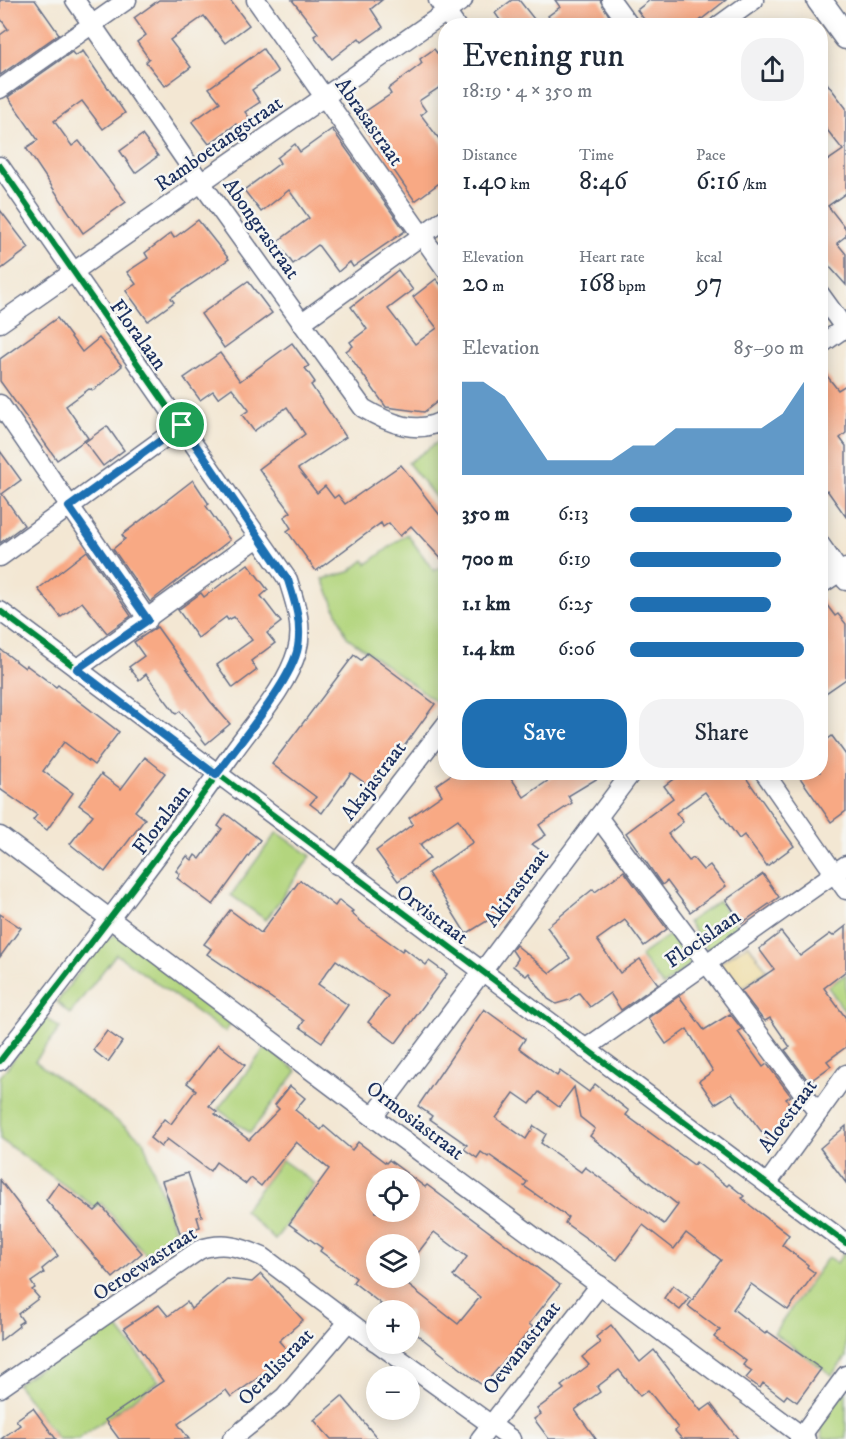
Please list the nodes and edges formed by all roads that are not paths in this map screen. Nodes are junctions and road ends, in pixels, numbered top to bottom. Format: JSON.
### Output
{"nodes":[{"id":1,"x":75,"y":0,"type":"edge"},
{"id":2,"x":128,"y":0,"type":"edge"},
{"id":3,"x":256,"y":0,"type":"edge"},
{"id":4,"x":463,"y":0,"type":"edge"},
{"id":5,"x":611,"y":0,"type":"edge"},
{"id":6,"x":754,"y":0,"type":"edge"},
{"id":7,"x":819,"y":0,"type":"edge"},
{"id":8,"x":446,"y":12,"type":"edge"},
{"id":9,"x":624,"y":18,"type":"edge"},
{"id":10,"x":729,"y":18,"type":"edge"},
{"id":11,"x":92,"y":24,"type":"junction"},
{"id":12,"x":846,"y":37,"type":"edge"},
{"id":13,"x":0,"y":89,"type":"edge"},
{"id":14,"x":324,"y":97,"type":"junction"},
{"id":15,"x":0,"y":166,"type":"edge"},
{"id":16,"x":202,"y":184,"type":"junction"},
{"id":17,"x":438,"y":223,"type":"edge"},
{"id":18,"x":420,"y":235,"type":"junction"},
{"id":19,"x":438,"y":259,"type":"edge"},
{"id":20,"x":73,"y":271,"type":"junction"},
{"id":21,"x":828,"y":305,"type":"edge"},
{"id":22,"x":0,"y":323,"type":"edge"},
{"id":23,"x":301,"y":323,"type":"junction"},
{"id":24,"x":846,"y":329,"type":"edge"},
{"id":25,"x":828,"y":340,"type":"edge"},
{"id":26,"x":0,"y":404,"type":"edge"},
{"id":27,"x":438,"y":423,"type":"edge"},
{"id":28,"x":182,"y":425,"type":"junction"},
{"id":29,"x":69,"y":507,"type":"junction"},
{"id":30,"x":259,"y":537,"type":"junction"},
{"id":31,"x":828,"y":554,"type":"edge"},
{"id":32,"x":0,"y":557,"type":"edge"},
{"id":33,"x":844,"y":574,"type":"edge"},
{"id":34,"x":828,"y":581,"type":"edge"},
{"id":35,"x":0,"y":611,"type":"edge"},
{"id":36,"x":148,"y":620,"type":"junction"},
{"id":37,"x":77,"y":669,"type":"junction"},
{"id":38,"x":438,"y":734,"type":"edge"},
{"id":39,"x":216,"y":775,"type":"junction"},
{"id":40,"x":626,"y":780,"type":"edge"},
{"id":41,"x":770,"y":780,"type":"edge"},
{"id":42,"x":598,"y":817,"type":"junction"},
{"id":43,"x":0,"y":836,"type":"edge"},
{"id":44,"x":338,"y":865,"type":"junction"},
{"id":45,"x":840,"y":869,"type":"edge"},
{"id":46,"x":846,"y":890,"type":"edge"},
{"id":47,"x":110,"y":918,"type":"junction"},
{"id":48,"x":706,"y":964,"type":"junction"},
{"id":49,"x":482,"y":973,"type":"junction"},
{"id":50,"x":585,"y":1049,"type":"junction"},
{"id":51,"x":0,"y":1061,"type":"edge"},
{"id":52,"x":846,"y":1074,"type":"edge"},
{"id":53,"x":818,"y":1113,"type":"junction"},
{"id":54,"x":373,"y":1118,"type":"junction"},
{"id":55,"x":767,"y":1184,"type":"junction"},
{"id":56,"x":846,"y":1244,"type":"edge"},
{"id":57,"x":600,"y":1286,"type":"junction"},
{"id":58,"x":348,"y":1322,"type":"junction"},
{"id":59,"x":366,"y":1335,"type":"edge"},
{"id":60,"x":393,"y":1354,"type":"edge"},
{"id":61,"x":846,"y":1375,"type":"edge"},
{"id":62,"x":0,"y":1388,"type":"edge"},
{"id":63,"x":491,"y":1424,"type":"junction"},
{"id":64,"x":802,"y":1438,"type":"edge"},
{"id":65,"x":232,"y":1439,"type":"edge"},
{"id":66,"x":480,"y":1439,"type":"edge"},
{"id":67,"x":511,"y":1439,"type":"edge"}],
"edges":[{"from":1,"to":11,"type":"street","name":"Abongrastraat"},
{"from":2,"to":11,"type":"street"},
{"from":3,"to":14,"type":"street","name":"Abrasastraat"},
{"from":4,"to":8,"type":"street","name":"Ramboetangstraat"},
{"from":5,"to":9,"type":"street"},
{"from":6,"to":10,"type":"street"},
{"from":7,"to":12,"type":"street"},
{"from":8,"to":14,"type":"street","name":"Ramboetangstraat"},
{"from":11,"to":13,"type":"street"},
{"from":11,"to":16,"type":"street","name":"Abongrastraat"},
{"from":14,"to":16,"type":"street","name":"Ramboetangstraat"},
{"from":14,"to":18,"type":"street","name":"Abrasastraat"},
{"from":15,"to":20,"type":"street","name":"Floralaan"},
{"from":16,"to":20,"type":"street","name":"Ramboetangstraat"},
{"from":16,"to":23,"type":"street","name":"Abongrastraat"},
{"from":17,"to":18,"type":"street"},
{"from":18,"to":19,"type":"street","name":"Abrasastraat"},
{"from":18,"to":23,"type":"street"},
{"from":20,"to":22,"type":"street","name":"Ramboetangstraat"},
{"from":20,"to":28,"type":"street","name":"Floralaan"},
{"from":21,"to":24,"type":"street"},
{"from":23,"to":27,"type":"street","name":"Abongrastraat"},
{"from":24,"to":25,"type":"street"},
{"from":26,"to":29,"type":"street"},
{"from":28,"to":29,"type":"street"},
{"from":28,"to":30,"type":"street","name":"Floralaan"},
{"from":29,"to":32,"type":"street"},
{"from":29,"to":36,"type":"street"},
{"from":30,"to":36,"type":"street"},
{"from":30,"to":39,"type":"street","name":"Floralaan"},
{"from":31,"to":33,"type":"street"},
{"from":33,"to":34,"type":"street"},
{"from":35,"to":37,"type":"street","name":"Orvistraat"},
{"from":36,"to":37,"type":"street"},
{"from":37,"to":39,"type":"street","name":"Orvistraat"},
{"from":38,"to":44,"type":"street","name":"Akajastraat"},
{"from":39,"to":44,"type":"street","name":"Orvistraat"},
{"from":39,"to":47,"type":"street","name":"Floralaan"},
{"from":40,"to":42,"type":"street","name":"Akirastraat"},
{"from":41,"to":45,"type":"street"},
{"from":42,"to":48,"type":"street"},
{"from":42,"to":49,"type":"street","name":"Akirastraat"},
{"from":43,"to":47,"type":"street","name":"Ormosiastraat"},
{"from":44,"to":49,"type":"street","name":"Orvistraat"},
{"from":45,"to":46,"type":"street"},
{"from":45,"to":48,"type":"street","name":"Flocislaan"},
{"from":47,"to":51,"type":"street","name":"Floralaan"},
{"from":47,"to":54,"type":"street","name":"Ormosiastraat"},
{"from":48,"to":50,"type":"street","name":"Flocislaan"},
{"from":48,"to":53,"type":"street"},
{"from":49,"to":50,"type":"street","name":"Orvistraat"},
{"from":49,"to":54,"type":"street","name":"Akirastraat"},
{"from":50,"to":55,"type":"street","name":"Orvistraat"},
{"from":52,"to":53,"type":"street","name":"Aloestraat"},
{"from":53,"to":55,"type":"street","name":"Aloestraat"},
{"from":54,"to":57,"type":"street","name":"Ormosiastraat"},
{"from":55,"to":56,"type":"street","name":"Orvistraat"},
{"from":57,"to":63,"type":"street","name":"Oewanastraat"},
{"from":57,"to":64,"type":"street","name":"Ormosiastraat"},
{"from":58,"to":59,"type":"street","name":"Oeroewastraat"},
{"from":58,"to":62,"type":"street","name":"Oeroewastraat"},
{"from":58,"to":65,"type":"street","name":"Oeralistraat"},
{"from":60,"to":63,"type":"street","name":"Oeroewastraat"},
{"from":61,"to":64,"type":"street"},
{"from":63,"to":66,"type":"street","name":"Oewanastraat"},
{"from":63,"to":67,"type":"street","name":"Oeroewastraat"}]}
